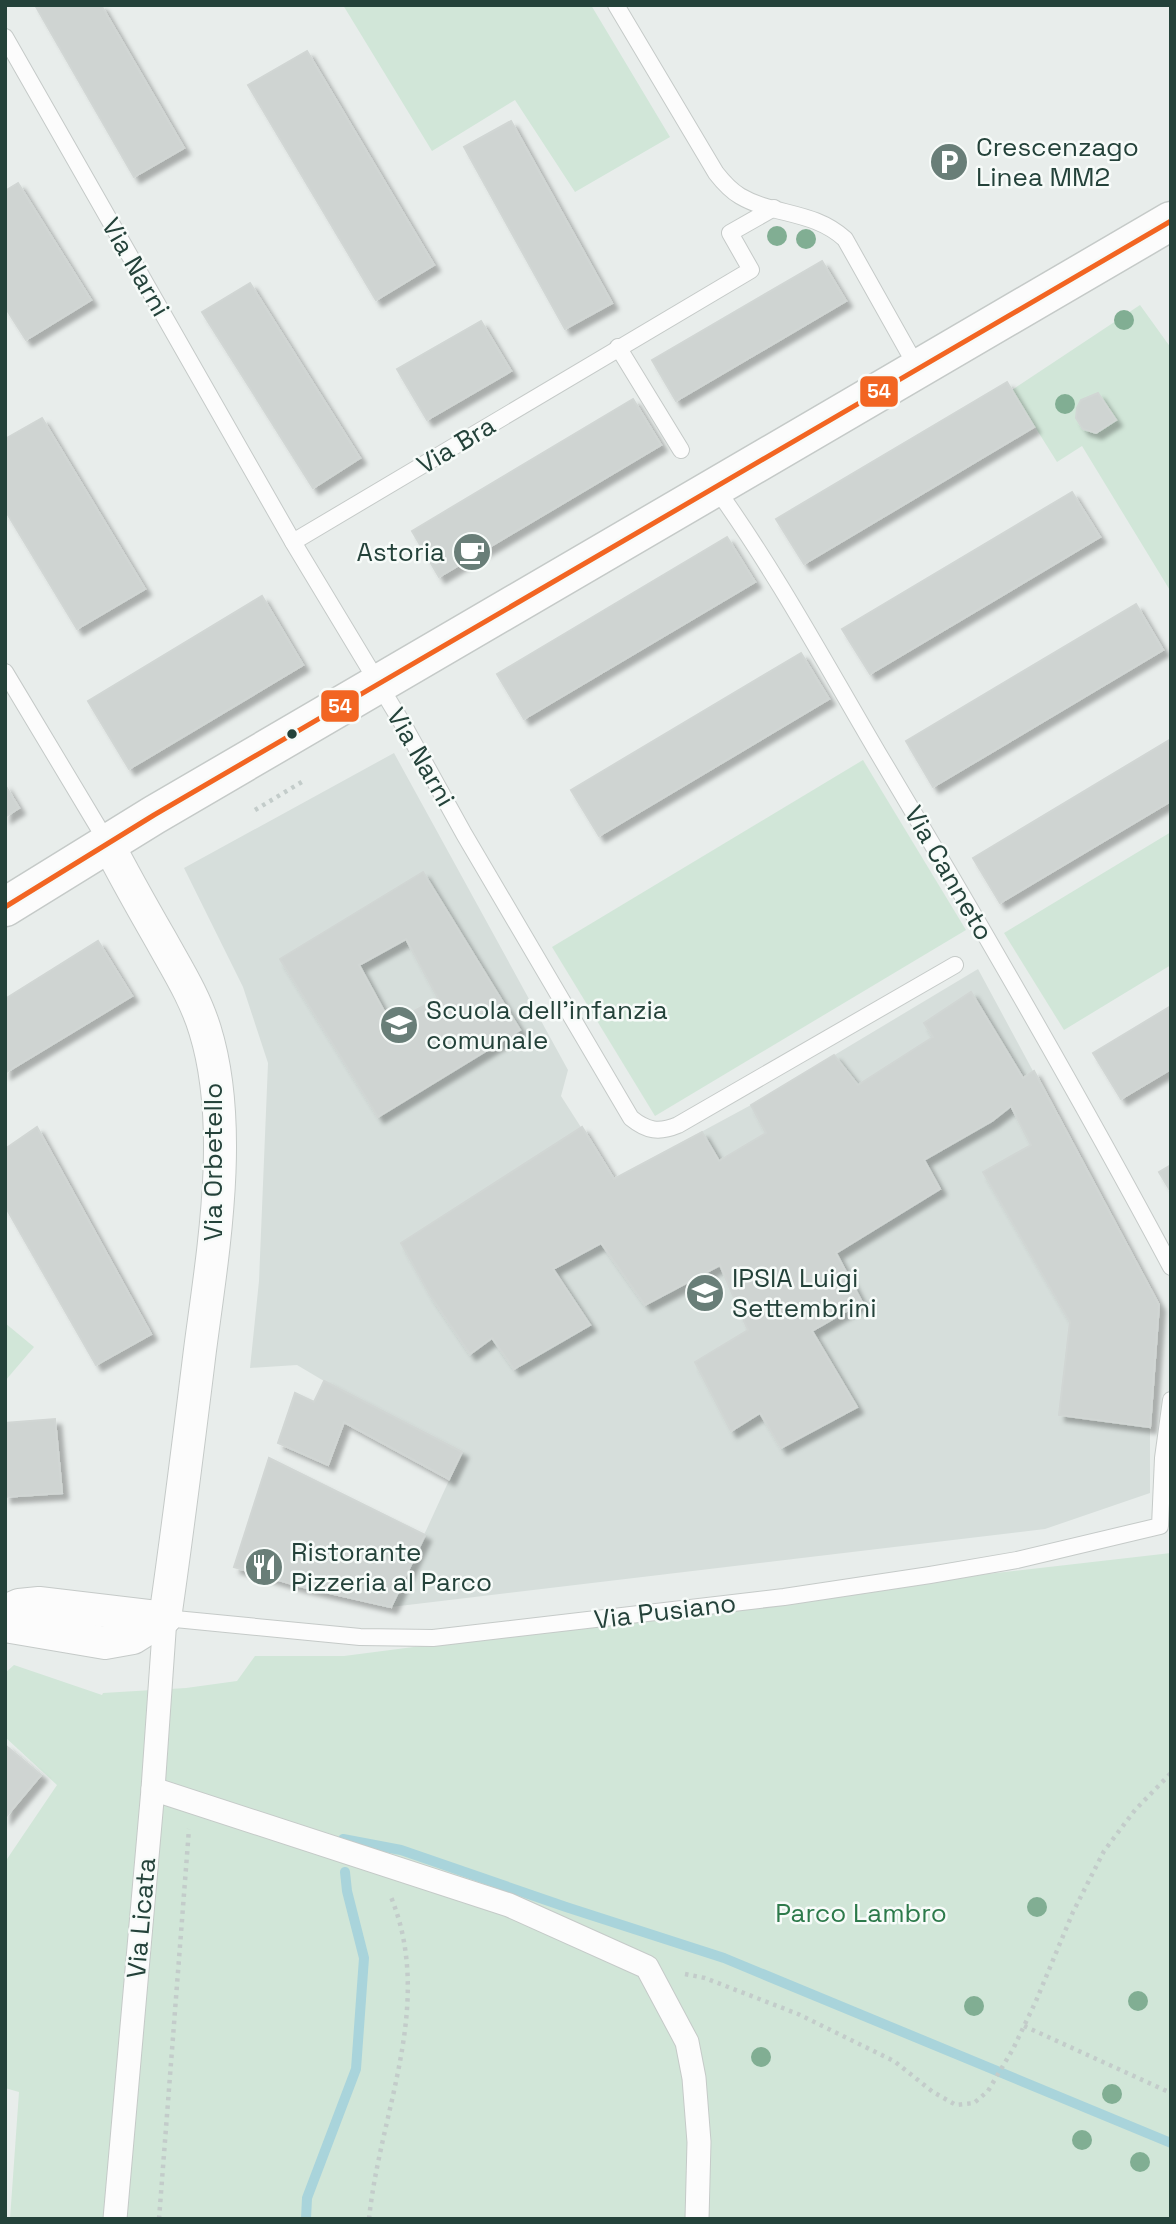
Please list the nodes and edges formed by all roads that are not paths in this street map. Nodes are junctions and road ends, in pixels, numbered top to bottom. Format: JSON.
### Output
{"nodes":[{"id":1,"x":616,"y":5,"type":"edge"},
{"id":2,"x":5,"y":37,"type":"edge"},
{"id":3,"x":774,"y":208,"type":"junction"},
{"id":4,"x":1171,"y":221,"type":"edge"},
{"id":5,"x":618,"y":347,"type":"junction"},
{"id":6,"x":918,"y":369,"type":"junction"},
{"id":7,"x":681,"y":450,"type":"dead end"},
{"id":8,"x":715,"y":487,"type":"junction"},
{"id":9,"x":293,"y":542,"type":"junction"},
{"id":10,"x":5,"y":672,"type":"edge"},
{"id":11,"x":379,"y":683,"type":"junction"},
{"id":12,"x":107,"y":842,"type":"junction"},
{"id":13,"x":5,"y":906,"type":"edge"},
{"id":14,"x":955,"y":964,"type":"dead end"},
{"id":15,"x":1171,"y":1267,"type":"edge"},
{"id":16,"x":1171,"y":1400,"type":"edge"},
{"id":17,"x":5,"y":1611,"type":"edge"},
{"id":18,"x":165,"y":1618,"type":"junction"},
{"id":19,"x":5,"y":1626,"type":"edge"},
{"id":20,"x":153,"y":1790,"type":"junction"},
{"id":21,"x":115,"y":2219,"type":"edge"},
{"id":22,"x":697,"y":2219,"type":"edge"}],
"edges":[{"from":1,"to":3,"type":"lane"},
{"from":2,"to":9,"type":"lane","name":"Via Narni"},
{"from":3,"to":5,"type":"lane","name":"Via Bra"},
{"from":3,"to":6,"type":"lane"},
{"from":4,"to":6,"type":"street"},
{"from":5,"to":7,"type":"lane"},
{"from":5,"to":9,"type":"lane","name":"Via Bra"},
{"from":6,"to":8,"type":"street"},
{"from":8,"to":11,"type":"street"},
{"from":8,"to":15,"type":"lane","name":"Via Canneto"},
{"from":9,"to":11,"type":"lane","name":"Via Narni"},
{"from":10,"to":12,"type":"lane","name":"Via Orbetello"},
{"from":11,"to":12,"type":"street"},
{"from":11,"to":14,"type":"lane","name":"Via Narni"},
{"from":12,"to":13,"type":"street"},
{"from":12,"to":18,"type":"street","name":"Via Orbetello"},
{"from":16,"to":18,"type":"lane","name":"Via Pusiano"},
{"from":17,"to":18,"type":"street","name":"Via Pusiano"},
{"from":18,"to":19,"type":"street"},
{"from":18,"to":20,"type":"street","name":"Via Licata"},
{"from":20,"to":21,"type":"street","name":"Via Licata"},
{"from":20,"to":22,"type":"street"}]}
